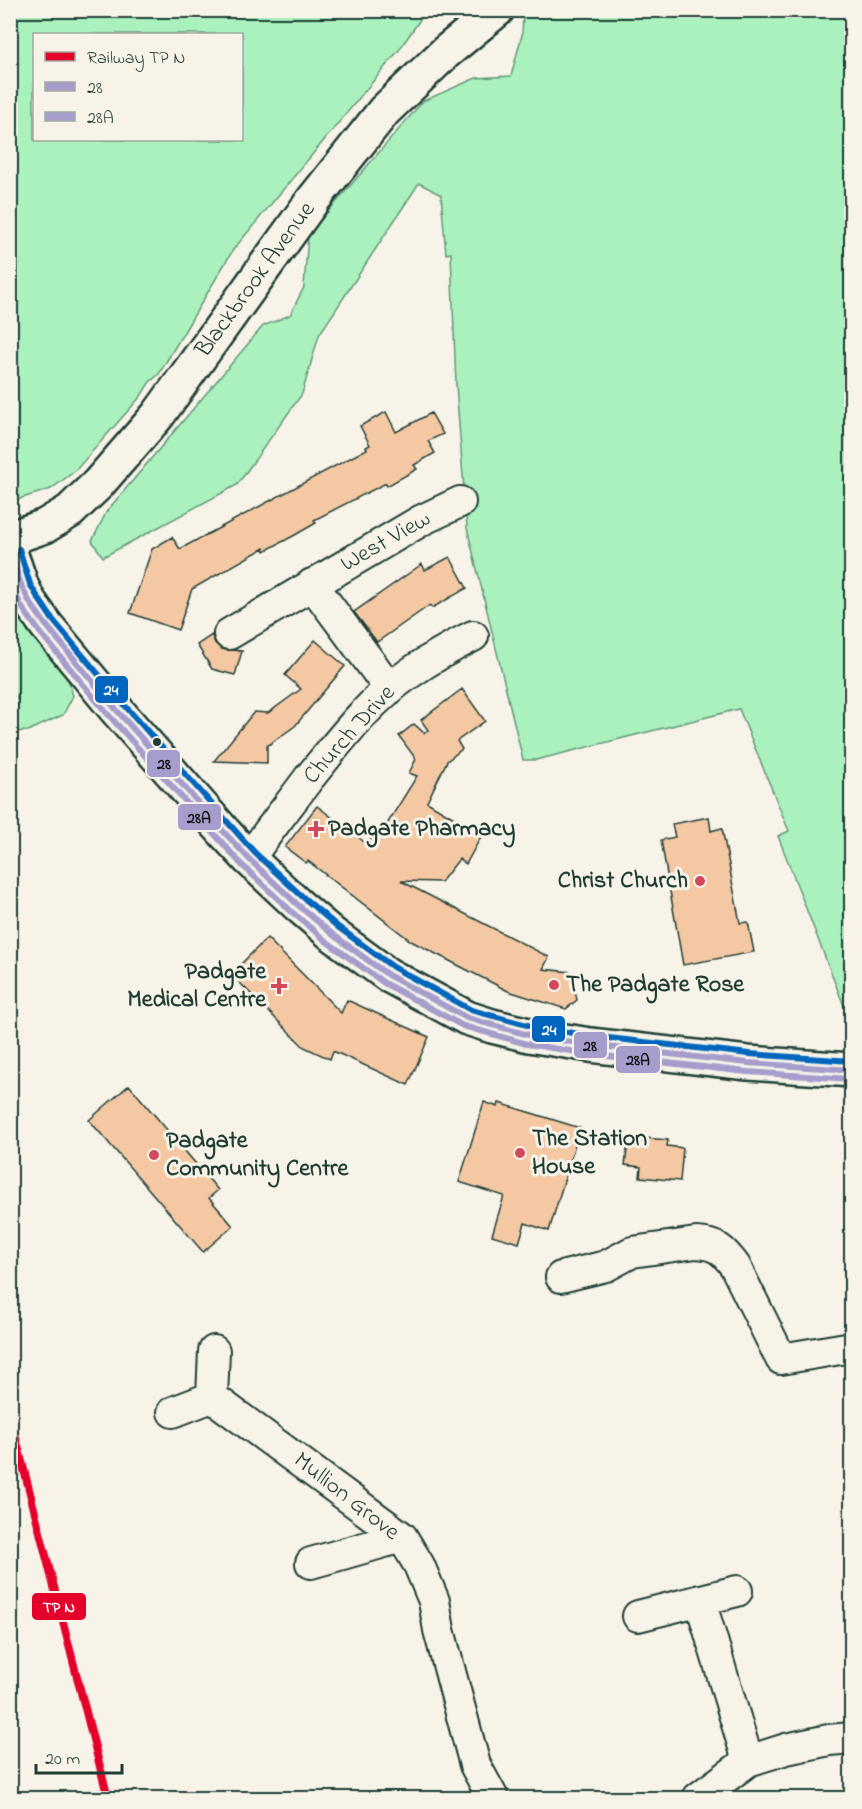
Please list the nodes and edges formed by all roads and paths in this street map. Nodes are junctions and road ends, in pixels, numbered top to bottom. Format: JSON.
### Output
{"nodes":[{"id":1,"x":498,"y":10,"type":"edge"},
{"id":2,"x":460,"y":502,"type":"dead end"},
{"id":3,"x":10,"y":538,"type":"edge"},
{"id":4,"x":10,"y":552,"type":"edge"},
{"id":5,"x":312,"y":584,"type":"junction"},
{"id":6,"x":229,"y":634,"type":"dead end"},
{"id":7,"x":473,"y":636,"type":"dead end"},
{"id":8,"x":390,"y":688,"type":"junction"},
{"id":9,"x":249,"y":859,"type":"junction"},
{"id":10,"x":852,"y":1070,"type":"edge"},
{"id":11,"x":561,"y":1277,"type":"dead end"},
{"id":12,"x":852,"y":1347,"type":"edge"},
{"id":13,"x":214,"y":1351,"type":"dead end"},
{"id":14,"x":212,"y":1397,"type":"junction"},
{"id":15,"x":173,"y":1412,"type":"dead end"},
{"id":16,"x":402,"y":1538,"type":"junction"},
{"id":17,"x":311,"y":1563,"type":"dead end"},
{"id":18,"x":737,"y":1591,"type":"dead end"},
{"id":19,"x":700,"y":1600,"type":"junction"},
{"id":20,"x":638,"y":1616,"type":"dead end"},
{"id":21,"x":852,"y":1738,"type":"edge"},
{"id":22,"x":748,"y":1761,"type":"junction"},
{"id":23,"x":494,"y":1798,"type":"edge"},
{"id":24,"x":698,"y":1798,"type":"edge"}],
"edges":[{"from":1,"to":3,"type":"street","name":"Blackbrook Avenue"},
{"from":2,"to":5,"type":"street","name":"West View"},
{"from":4,"to":9,"type":"street"},
{"from":5,"to":6,"type":"street","name":"West View"},
{"from":5,"to":8,"type":"street","name":"West View"},
{"from":7,"to":8,"type":"street","name":"Church Drive"},
{"from":8,"to":9,"type":"street","name":"Church Drive"},
{"from":9,"to":10,"type":"street"},
{"from":11,"to":12,"type":"street"},
{"from":13,"to":14,"type":"street"},
{"from":14,"to":15,"type":"street"},
{"from":14,"to":16,"type":"street","name":"Mullion Grove"},
{"from":16,"to":17,"type":"street"},
{"from":16,"to":23,"type":"street","name":"Mullion Grove"},
{"from":18,"to":19,"type":"street"},
{"from":19,"to":20,"type":"street"},
{"from":19,"to":22,"type":"street"},
{"from":21,"to":22,"type":"street"},
{"from":22,"to":24,"type":"street"}]}
